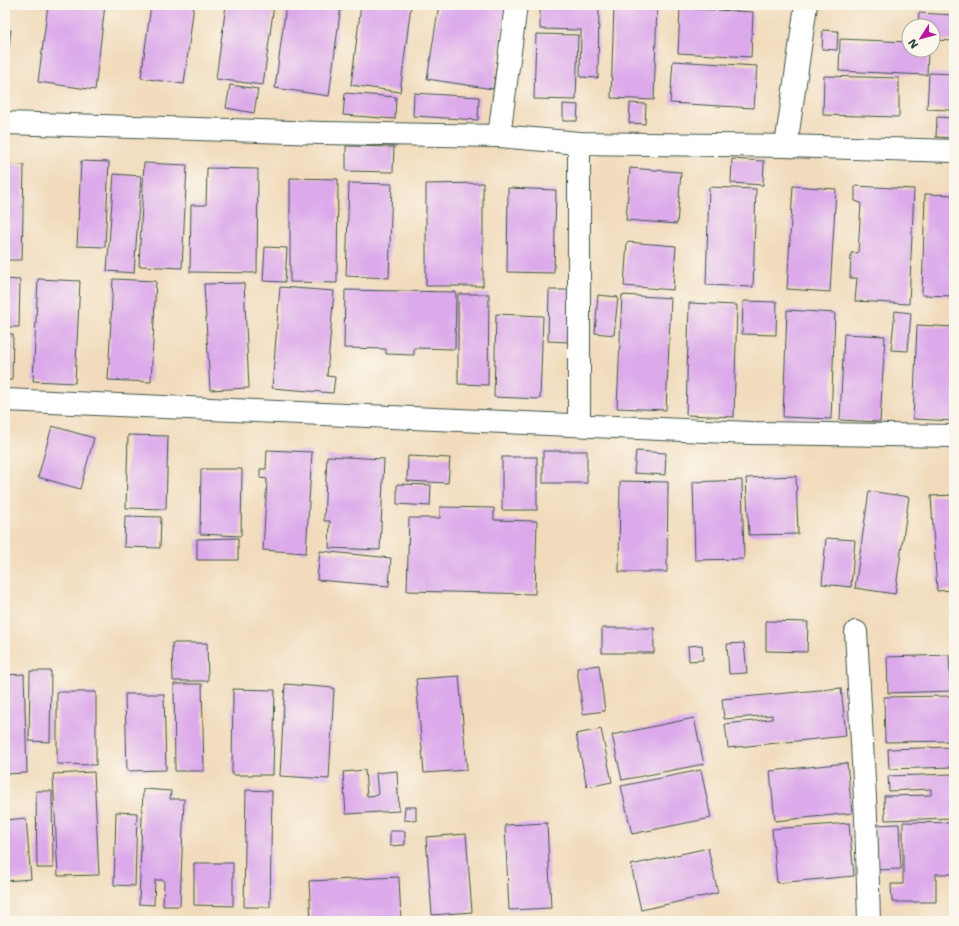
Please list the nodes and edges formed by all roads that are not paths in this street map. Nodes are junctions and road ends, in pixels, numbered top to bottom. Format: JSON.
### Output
{"nodes":[{"id":1,"x":516,"y":5,"type":"edge"},
{"id":2,"x":806,"y":5,"type":"edge"},
{"id":3,"x":5,"y":123,"type":"edge"},
{"id":4,"x":499,"y":136,"type":"junction"},
{"id":5,"x":579,"y":143,"type":"junction"},
{"id":6,"x":786,"y":146,"type":"junction"},
{"id":7,"x":954,"y":151,"type":"edge"},
{"id":8,"x":5,"y":400,"type":"edge"},
{"id":9,"x":579,"y":425,"type":"junction"},
{"id":10,"x":954,"y":436,"type":"edge"},
{"id":11,"x":856,"y":632,"type":"dead end"},
{"id":12,"x":869,"y":921,"type":"edge"}],
"edges":[{"from":1,"to":4,"type":"street"},
{"from":2,"to":6,"type":"street"},
{"from":3,"to":4,"type":"street"},
{"from":4,"to":5,"type":"street"},
{"from":5,"to":6,"type":"street"},
{"from":5,"to":9,"type":"street"},
{"from":6,"to":7,"type":"street"},
{"from":8,"to":9,"type":"street"},
{"from":9,"to":10,"type":"street"},
{"from":11,"to":12,"type":"street"}]}
